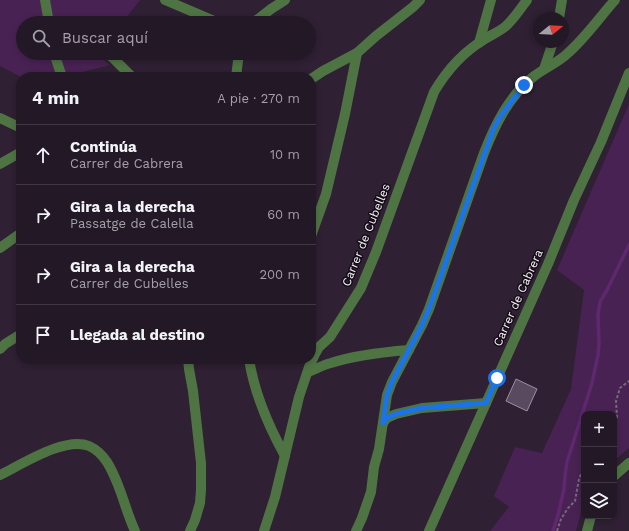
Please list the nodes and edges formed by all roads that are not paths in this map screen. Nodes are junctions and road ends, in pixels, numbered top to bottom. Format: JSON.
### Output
{"nodes":[{"id":1,"x":45,"y":0,"type":"edge"},
{"id":2,"x":165,"y":0,"type":"edge"},
{"id":3,"x":285,"y":0,"type":"edge"},
{"id":4,"x":420,"y":0,"type":"edge"},
{"id":5,"x":491,"y":0,"type":"edge"},
{"id":6,"x":527,"y":0,"type":"edge"},
{"id":7,"x":562,"y":0,"type":"edge"},
{"id":8,"x":615,"y":0,"type":"edge"},
{"id":9,"x":560,"y":12,"type":"edge"},
{"id":10,"x":48,"y":16,"type":"edge"},
{"id":11,"x":202,"y":16,"type":"edge"},
{"id":12,"x":262,"y":16,"type":"edge"},
{"id":13,"x":478,"y":43,"type":"junction"},
{"id":14,"x":551,"y":48,"type":"edge"},
{"id":15,"x":357,"y":53,"type":"junction"},
{"id":16,"x":56,"y":60,"type":"edge"},
{"id":17,"x":115,"y":60,"type":"edge"},
{"id":18,"x":238,"y":60,"type":"edge"},
{"id":19,"x":544,"y":70,"type":"junction"},
{"id":20,"x":60,"y":72,"type":"edge"},
{"id":21,"x":127,"y":72,"type":"edge"},
{"id":22,"x":237,"y":72,"type":"edge"},
{"id":23,"x":629,"y":73,"type":"edge"},
{"id":24,"x":316,"y":76,"type":"edge"},
{"id":25,"x":0,"y":118,"type":"edge"},
{"id":26,"x":16,"y":126,"type":"edge"},
{"id":27,"x":16,"y":155,"type":"edge"},
{"id":28,"x":0,"y":164,"type":"edge"},
{"id":29,"x":316,"y":222,"type":"edge"},
{"id":30,"x":16,"y":237,"type":"edge"},
{"id":31,"x":0,"y":248,"type":"edge"},
{"id":32,"x":16,"y":337,"type":"edge"},
{"id":33,"x":0,"y":349,"type":"edge"},
{"id":34,"x":409,"y":350,"type":"junction"},
{"id":35,"x":316,"y":352,"type":"edge"},
{"id":36,"x":188,"y":364,"type":"edge"},
{"id":37,"x":250,"y":364,"type":"edge"},
{"id":38,"x":311,"y":364,"type":"edge"},
{"id":39,"x":308,"y":372,"type":"junction"},
{"id":40,"x":486,"y":403,"type":"junction"},
{"id":41,"x":383,"y":423,"type":"junction"},
{"id":42,"x":284,"y":456,"type":"junction"},
{"id":43,"x":629,"y":463,"type":"edge"},
{"id":44,"x":617,"y":473,"type":"edge"},
{"id":45,"x":0,"y":475,"type":"edge"},
{"id":46,"x":590,"y":519,"type":"edge"},
{"id":47,"x":135,"y":531,"type":"edge"},
{"id":48,"x":190,"y":531,"type":"edge"},
{"id":49,"x":264,"y":531,"type":"edge"},
{"id":50,"x":356,"y":531,"type":"edge"},
{"id":51,"x":429,"y":531,"type":"edge"},
{"id":52,"x":587,"y":531,"type":"edge"}],
"edges":[{"from":1,"to":10,"type":"street"},
{"from":2,"to":11,"type":"street"},
{"from":3,"to":12,"type":"street"},
{"from":4,"to":15,"type":"street"},
{"from":5,"to":13,"type":"street"},
{"from":6,"to":13,"type":"street","name":"Carrer de Cubelles"},
{"from":7,"to":9,"type":"street"},
{"from":8,"to":19,"type":"street"},
{"from":13,"to":35,"type":"street","name":"Carrer de Cubelles"},
{"from":14,"to":19,"type":"street"},
{"from":15,"to":24,"type":"street"},
{"from":15,"to":29,"type":"street"},
{"from":16,"to":20,"type":"street"},
{"from":17,"to":21,"type":"street"},
{"from":18,"to":22,"type":"street"},
{"from":19,"to":34,"type":"street"},
{"from":23,"to":40,"type":"street","name":"Carrer de Cabrera"},
{"from":25,"to":26,"type":"street"},
{"from":27,"to":28,"type":"street"},
{"from":30,"to":31,"type":"street"},
{"from":32,"to":33,"type":"street"},
{"from":34,"to":39,"type":"street"},
{"from":34,"to":41,"type":"street"},
{"from":36,"to":48,"type":"street"},
{"from":37,"to":42,"type":"street"},
{"from":38,"to":39,"type":"street","name":"Carrer de Cubelles"},
{"from":39,"to":42,"type":"street","name":"Carrer de Cubelles"},
{"from":40,"to":41,"type":"street"},
{"from":40,"to":51,"type":"street","name":"Carrer de Cabrera"},
{"from":41,"to":50,"type":"street"},
{"from":42,"to":49,"type":"street","name":"Carrer de Cubelles"},
{"from":43,"to":44,"type":"street"},
{"from":45,"to":47,"type":"street"},
{"from":46,"to":52,"type":"street"}]}
